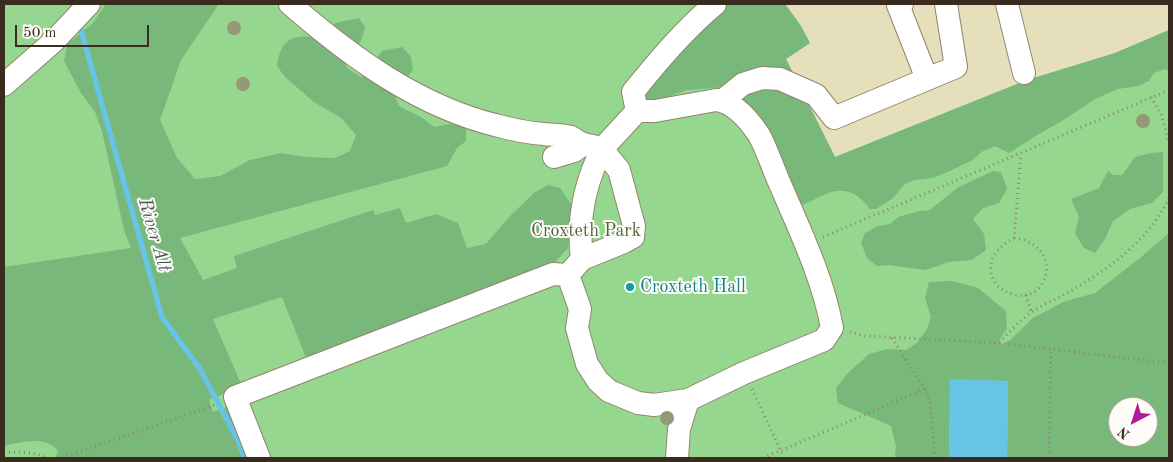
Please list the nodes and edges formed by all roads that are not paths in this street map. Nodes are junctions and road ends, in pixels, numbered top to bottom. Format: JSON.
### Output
{"nodes":[{"id":1,"x":290,"y":4,"type":"edge"},
{"id":2,"x":715,"y":4,"type":"edge"},
{"id":3,"x":902,"y":4,"type":"edge"},
{"id":4,"x":946,"y":4,"type":"edge"},
{"id":5,"x":1007,"y":4,"type":"edge"},
{"id":6,"x":88,"y":5,"type":"edge"},
{"id":7,"x":1024,"y":73,"type":"dead end"},
{"id":8,"x":927,"y":79,"type":"junction"},
{"id":9,"x":4,"y":85,"type":"edge"},
{"id":10,"x":722,"y":100,"type":"junction"},
{"id":11,"x":636,"y":111,"type":"junction"},
{"id":12,"x":593,"y":147,"type":"junction"},
{"id":13,"x":554,"y":157,"type":"dead end"},
{"id":14,"x":575,"y":267,"type":"junction"},
{"id":15,"x":688,"y":400,"type":"junction"},
{"id":16,"x":259,"y":458,"type":"edge"},
{"id":17,"x":677,"y":458,"type":"edge"}],
"edges":[{"from":1,"to":12,"type":"lane"},
{"from":2,"to":11,"type":"lane"},
{"from":3,"to":8,"type":"lane"},
{"from":4,"to":8,"type":"lane"},
{"from":5,"to":7,"type":"lane"},
{"from":6,"to":9,"type":"lane"},
{"from":8,"to":10,"type":"lane"},
{"from":10,"to":11,"type":"lane"},
{"from":10,"to":15,"type":"lane"},
{"from":11,"to":12,"type":"lane"},
{"from":12,"to":13,"type":"lane"},
{"from":12,"to":14,"type":"lane"},
{"from":12,"to":14,"type":"lane"},
{"from":14,"to":15,"type":"lane"},
{"from":14,"to":16,"type":"lane"},
{"from":15,"to":17,"type":"lane"}]}
